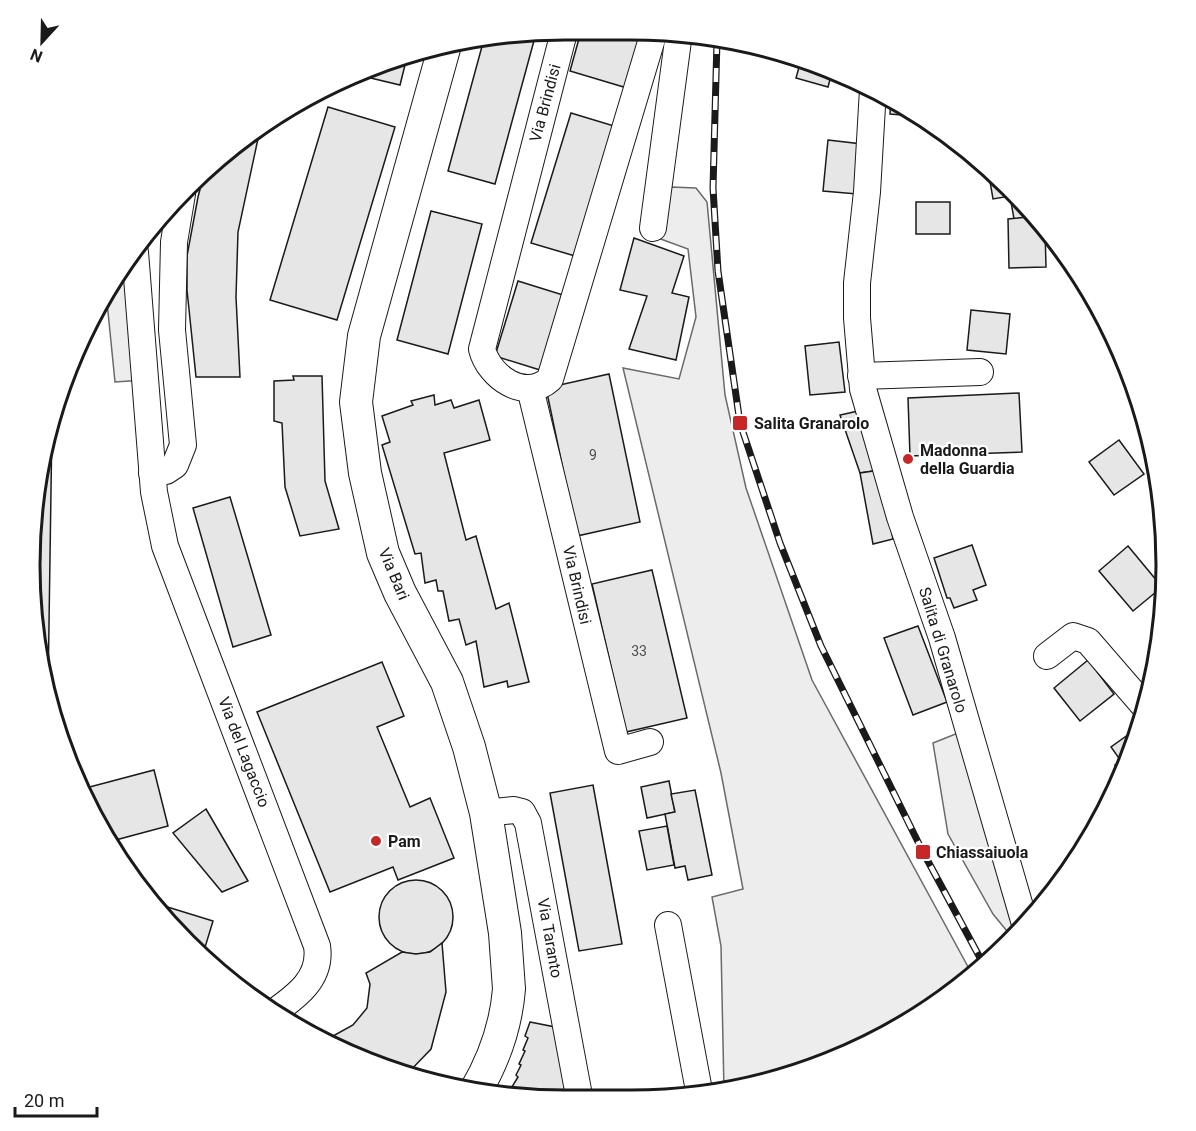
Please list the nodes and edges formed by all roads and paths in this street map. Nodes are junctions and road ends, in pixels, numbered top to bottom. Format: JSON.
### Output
{"nodes":[{"id":1,"x":562,"y":40,"type":"edge"},
{"id":2,"x":651,"y":41,"type":"edge"},
{"id":3,"x":678,"y":43,"type":"edge"},
{"id":4,"x":442,"y":55,"type":"edge"},
{"id":5,"x":872,"y":100,"type":"edge"},
{"id":6,"x":179,"y":210,"type":"edge"},
{"id":7,"x":653,"y":228,"type":"dead end"},
{"id":8,"x":136,"y":264,"type":"edge"},
{"id":9,"x":980,"y":372,"type":"dead end"},
{"id":10,"x":861,"y":376,"type":"junction"},
{"id":11,"x":530,"y":388,"type":"junction"},
{"id":12,"x":152,"y":472,"type":"junction"},
{"id":13,"x":1047,"y":656,"type":"dead end"},
{"id":14,"x":1138,"y":699,"type":"edge"},
{"id":15,"x":650,"y":742,"type":"dead end"},
{"id":16,"x":486,"y":813,"type":"junction"},
{"id":17,"x":1022,"y":915,"type":"edge"},
{"id":18,"x":668,"y":925,"type":"dead end"},
{"id":19,"x":281,"y":1006,"type":"edge"},
{"id":20,"x":480,"y":1083,"type":"edge"},
{"id":21,"x":698,"y":1086,"type":"edge"},
{"id":22,"x":578,"y":1090,"type":"edge"}],
"edges":[{"from":1,"to":11,"type":"street","name":"Via Brindisi"},
{"from":2,"to":11,"type":"street"},
{"from":3,"to":7,"type":"street"},
{"from":4,"to":16,"type":"street","name":"Via Bari"},
{"from":5,"to":10,"type":"street","name":"Salita di Granarolo"},
{"from":6,"to":12,"type":"street"},
{"from":8,"to":12,"type":"street","name":"Via del Lagaccio"},
{"from":9,"to":10,"type":"street"},
{"from":10,"to":17,"type":"street","name":"Salita di Granarolo"},
{"from":11,"to":15,"type":"street","name":"Via Brindisi"},
{"from":12,"to":19,"type":"street","name":"Via del Lagaccio"},
{"from":13,"to":14,"type":"street"},
{"from":16,"to":20,"type":"street","name":"Via Bari"},
{"from":16,"to":22,"type":"street","name":"Via Taranto"},
{"from":18,"to":21,"type":"street"}]}
